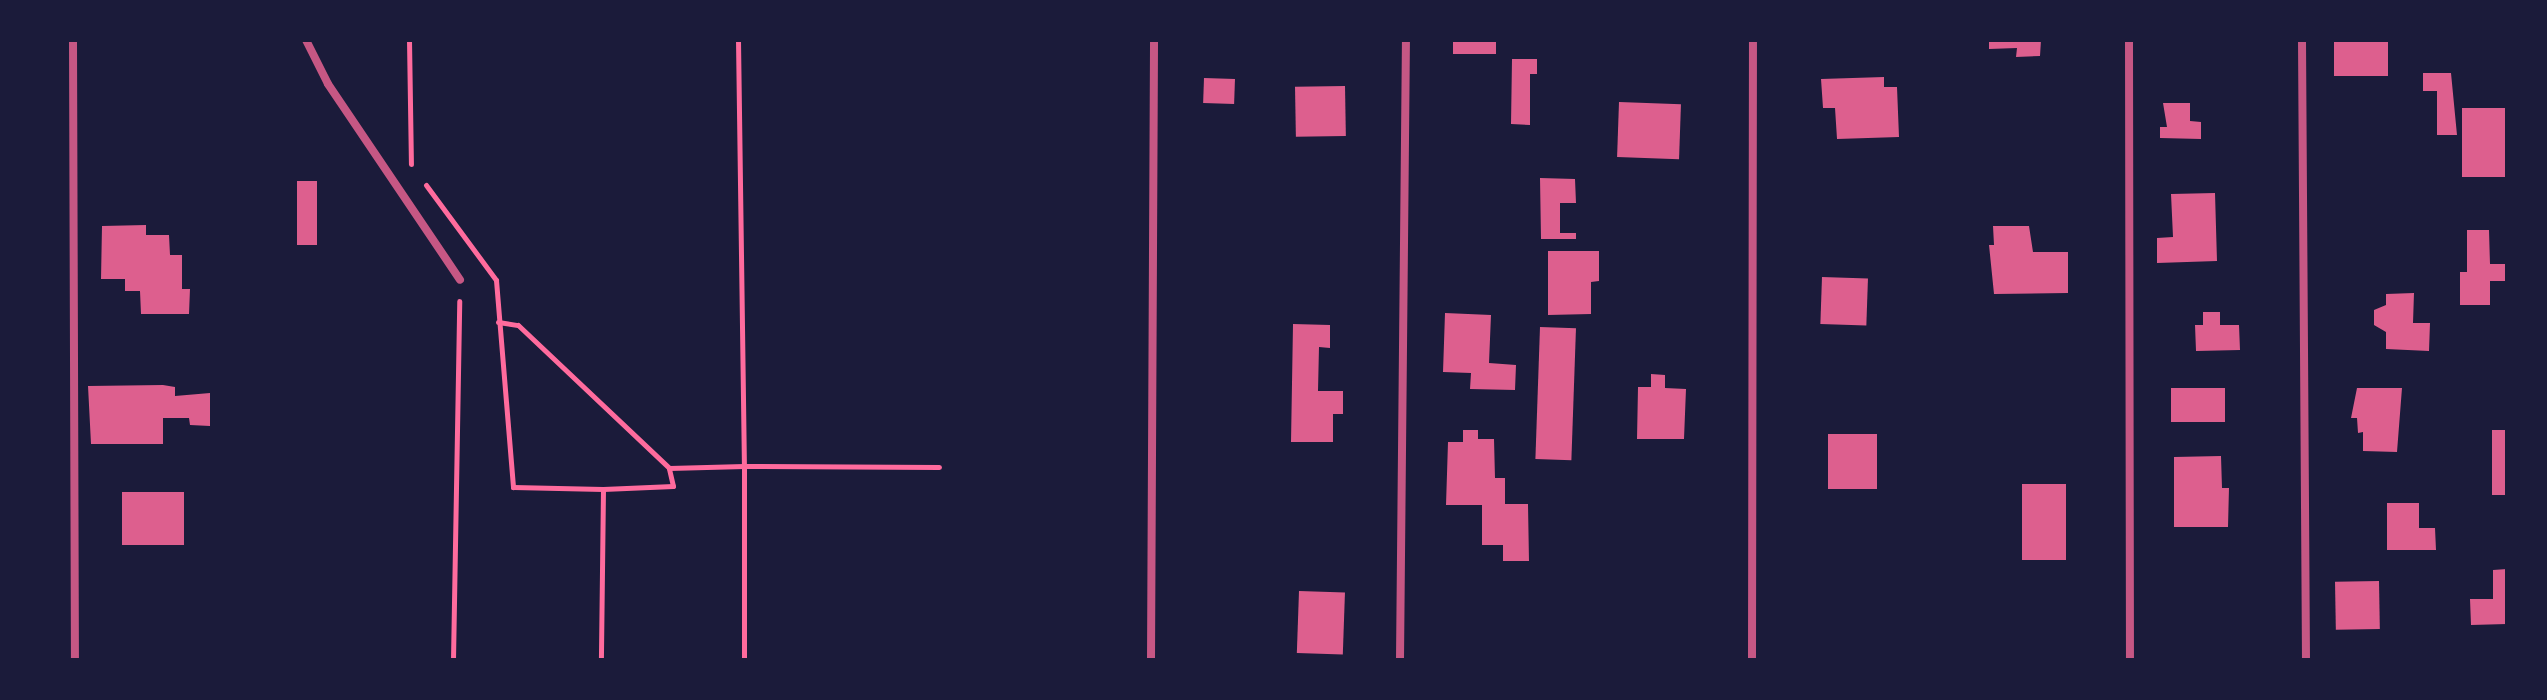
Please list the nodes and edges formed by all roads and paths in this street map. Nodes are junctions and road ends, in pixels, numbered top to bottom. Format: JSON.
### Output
{"nodes":[{"id":1,"x":73,"y":40,"type":"edge"},
{"id":2,"x":306,"y":40,"type":"edge"},
{"id":3,"x":409,"y":40,"type":"edge"},
{"id":4,"x":738,"y":40,"type":"edge"},
{"id":5,"x":1154,"y":40,"type":"edge"},
{"id":6,"x":1406,"y":40,"type":"edge"},
{"id":7,"x":1753,"y":40,"type":"edge"},
{"id":8,"x":2129,"y":40,"type":"edge"},
{"id":9,"x":2302,"y":40,"type":"edge"},
{"id":10,"x":460,"y":280,"type":"joint"},
{"id":11,"x":498,"y":322,"type":"junction"},
{"id":12,"x":744,"y":466,"type":"junction"},
{"id":13,"x":939,"y":467,"type":"dead end"},
{"id":14,"x":669,"y":468,"type":"junction"},
{"id":15,"x":603,"y":489,"type":"junction"},
{"id":16,"x":75,"y":660,"type":"edge"},
{"id":17,"x":453,"y":660,"type":"edge"},
{"id":18,"x":601,"y":660,"type":"edge"},
{"id":19,"x":744,"y":660,"type":"edge"},
{"id":20,"x":1151,"y":660,"type":"edge"},
{"id":21,"x":1400,"y":660,"type":"edge"},
{"id":22,"x":1752,"y":660,"type":"edge"},
{"id":23,"x":2130,"y":660,"type":"edge"},
{"id":24,"x":2306,"y":660,"type":"edge"}],
"edges":[{"from":1,"to":16,"type":"street"},
{"from":2,"to":10,"type":"street"},
{"from":3,"to":11,"type":"path"},
{"from":4,"to":12,"type":"path"},
{"from":5,"to":20,"type":"street"},
{"from":6,"to":21,"type":"street"},
{"from":7,"to":22,"type":"street"},
{"from":8,"to":23,"type":"street"},
{"from":9,"to":24,"type":"street"},
{"from":10,"to":17,"type":"path"},
{"from":11,"to":14,"type":"path"},
{"from":11,"to":15,"type":"path"},
{"from":12,"to":13,"type":"path"},
{"from":12,"to":14,"type":"path"},
{"from":12,"to":19,"type":"path"},
{"from":14,"to":15,"type":"path"},
{"from":15,"to":18,"type":"path"}]}
